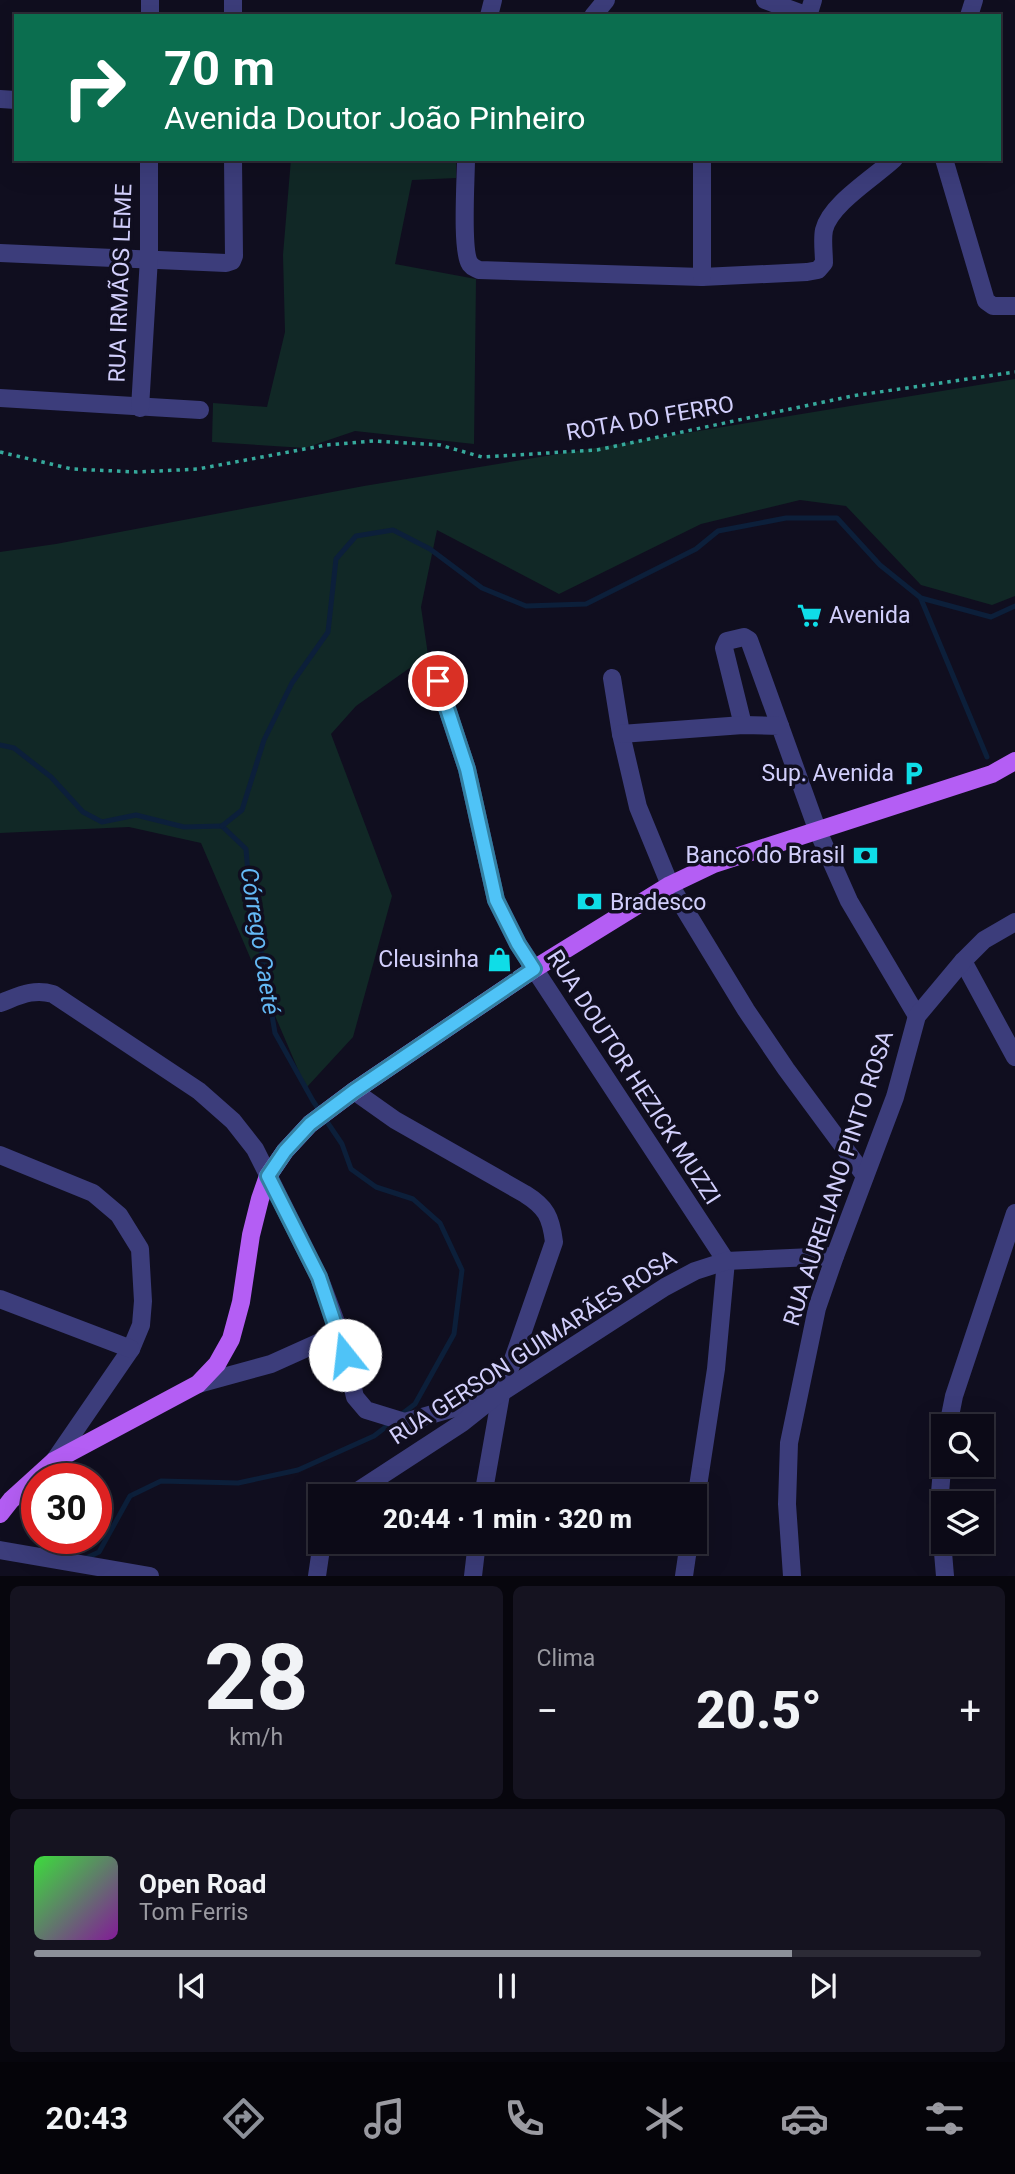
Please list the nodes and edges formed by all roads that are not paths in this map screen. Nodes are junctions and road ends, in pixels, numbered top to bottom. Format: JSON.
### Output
{"nodes":[{"id":1,"x":606,"y":0,"type":"edge"},
{"id":2,"x":765,"y":0,"type":"edge"},
{"id":3,"x":595,"y":14,"type":"edge"},
{"id":4,"x":803,"y":14,"type":"edge"},
{"id":5,"x":149,"y":161,"type":"edge"},
{"id":6,"x":233,"y":161,"type":"edge"},
{"id":7,"x":466,"y":161,"type":"edge"},
{"id":8,"x":702,"y":161,"type":"edge"},
{"id":9,"x":892,"y":161,"type":"edge"},
{"id":10,"x":945,"y":161,"type":"edge"},
{"id":11,"x":0,"y":253,"type":"edge"},
{"id":12,"x":149,"y":258,"type":"junction"},
{"id":13,"x":702,"y":277,"type":"junction"},
{"id":14,"x":1015,"y":306,"type":"edge"},
{"id":15,"x":0,"y":398,"type":"edge"},
{"id":16,"x":140,"y":408,"type":"junction"},
{"id":17,"x":200,"y":410,"type":"dead end"},
{"id":18,"x":612,"y":678,"type":"dead end"},
{"id":19,"x":438,"y":681,"type":"dead end"},
{"id":20,"x":771,"y":701,"type":"junction"},
{"id":21,"x":739,"y":706,"type":"junction"},
{"id":22,"x":743,"y":725,"type":"junction"},
{"id":23,"x":780,"y":726,"type":"junction"},
{"id":24,"x":621,"y":734,"type":"junction"},
{"id":25,"x":1015,"y":761,"type":"edge"},
{"id":26,"x":817,"y":829,"type":"junction"},
{"id":27,"x":670,"y":885,"type":"junction"},
{"id":28,"x":1015,"y":922,"type":"edge"},
{"id":29,"x":963,"y":961,"type":"junction"},
{"id":30,"x":534,"y":969,"type":"junction"},
{"id":31,"x":0,"y":1003,"type":"edge"},
{"id":32,"x":917,"y":1016,"type":"junction"},
{"id":33,"x":1015,"y":1057,"type":"edge"},
{"id":34,"x":351,"y":1094,"type":"junction"},
{"id":35,"x":0,"y":1155,"type":"edge"},
{"id":36,"x":268,"y":1176,"type":"junction"},
{"id":37,"x":865,"y":1176,"type":"junction"},
{"id":38,"x":1015,"y":1213,"type":"edge"},
{"id":39,"x":835,"y":1256,"type":"junction"},
{"id":40,"x":726,"y":1261,"type":"junction"},
{"id":41,"x":0,"y":1299,"type":"edge"},
{"id":42,"x":340,"y":1334,"type":"junction"},
{"id":43,"x":131,"y":1349,"type":"junction"},
{"id":44,"x":198,"y":1384,"type":"junction"},
{"id":45,"x":499,"y":1395,"type":"junction"},
{"id":46,"x":950,"y":1414,"type":"edge"},
{"id":47,"x":54,"y":1461,"type":"junction"},
{"id":48,"x":941,"y":1477,"type":"edge"},
{"id":49,"x":368,"y":1484,"type":"edge"},
{"id":50,"x":485,"y":1484,"type":"edge"},
{"id":51,"x":698,"y":1484,"type":"edge"},
{"id":52,"x":0,"y":1514,"type":"edge"},
{"id":53,"x":0,"y":1550,"type":"edge"},
{"id":54,"x":320,"y":1554,"type":"edge"},
{"id":55,"x":476,"y":1554,"type":"edge"},
{"id":56,"x":687,"y":1554,"type":"edge"},
{"id":57,"x":150,"y":1576,"type":"edge"},
{"id":58,"x":317,"y":1576,"type":"edge"},
{"id":59,"x":473,"y":1576,"type":"edge"},
{"id":60,"x":684,"y":1576,"type":"edge"},
{"id":61,"x":792,"y":1576,"type":"edge"},
{"id":62,"x":945,"y":1576,"type":"edge"}],
"edges":[{"from":1,"to":3,"type":"street"},
{"from":2,"to":4,"type":"street"},
{"from":5,"to":12,"type":"street","name":"RUA IRMÃOS LEME"},
{"from":6,"to":12,"type":"street"},
{"from":7,"to":13,"type":"street"},
{"from":8,"to":13,"type":"street"},
{"from":9,"to":13,"type":"street"},
{"from":10,"to":14,"type":"street"},
{"from":11,"to":12,"type":"street"},
{"from":12,"to":16,"type":"street","name":"RUA IRMÃOS LEME"},
{"from":15,"to":16,"type":"street"},
{"from":16,"to":17,"type":"street"},
{"from":18,"to":24,"type":"street"},
{"from":19,"to":30,"type":"street","name":"RUA DOUTOR HEZICK MUZZI"},
{"from":20,"to":21,"type":"street"},
{"from":20,"to":21,"type":"street"},
{"from":20,"to":23,"type":"street"},
{"from":21,"to":22,"type":"street"},
{"from":22,"to":23,"type":"street"},
{"from":22,"to":24,"type":"street"},
{"from":23,"to":26,"type":"street"},
{"from":24,"to":27,"type":"street"},
{"from":25,"to":26,"type":"main road"},
{"from":26,"to":27,"type":"main road"},
{"from":26,"to":32,"type":"street"},
{"from":27,"to":30,"type":"main road"},
{"from":27,"to":37,"type":"street"},
{"from":28,"to":29,"type":"street","name":"RUA AURELIANO PINTO ROSA"},
{"from":29,"to":32,"type":"street","name":"RUA AURELIANO PINTO ROSA"},
{"from":29,"to":33,"type":"street"},
{"from":30,"to":34,"type":"main road"},
{"from":30,"to":40,"type":"street","name":"RUA DOUTOR HEZICK MUZZI"},
{"from":31,"to":36,"type":"street"},
{"from":32,"to":37,"type":"street","name":"RUA AURELIANO PINTO ROSA"},
{"from":34,"to":36,"type":"main road"},
{"from":34,"to":45,"type":"street"},
{"from":35,"to":43,"type":"street"},
{"from":36,"to":42,"type":"street"},
{"from":36,"to":44,"type":"main road"},
{"from":37,"to":39,"type":"street","name":"RUA AURELIANO PINTO ROSA"},
{"from":38,"to":46,"type":"street"},
{"from":39,"to":40,"type":"street","name":"RUA GERSON GUIMARÃES ROSA"},
{"from":39,"to":61,"type":"street","name":"RUA AURELIANO PINTO ROSA"},
{"from":40,"to":45,"type":"street","name":"RUA GERSON GUIMARÃES ROSA"},
{"from":40,"to":51,"type":"street"},
{"from":41,"to":43,"type":"street"},
{"from":42,"to":44,"type":"street"},
{"from":42,"to":45,"type":"street"},
{"from":43,"to":47,"type":"street"},
{"from":44,"to":47,"type":"main road"},
{"from":45,"to":49,"type":"street","name":"RUA GERSON GUIMARÃES ROSA"},
{"from":45,"to":50,"type":"street"},
{"from":47,"to":52,"type":"main road"},
{"from":48,"to":62,"type":"street"},
{"from":53,"to":57,"type":"street"},
{"from":54,"to":58,"type":"street"},
{"from":55,"to":59,"type":"street"},
{"from":56,"to":60,"type":"street"}]}
